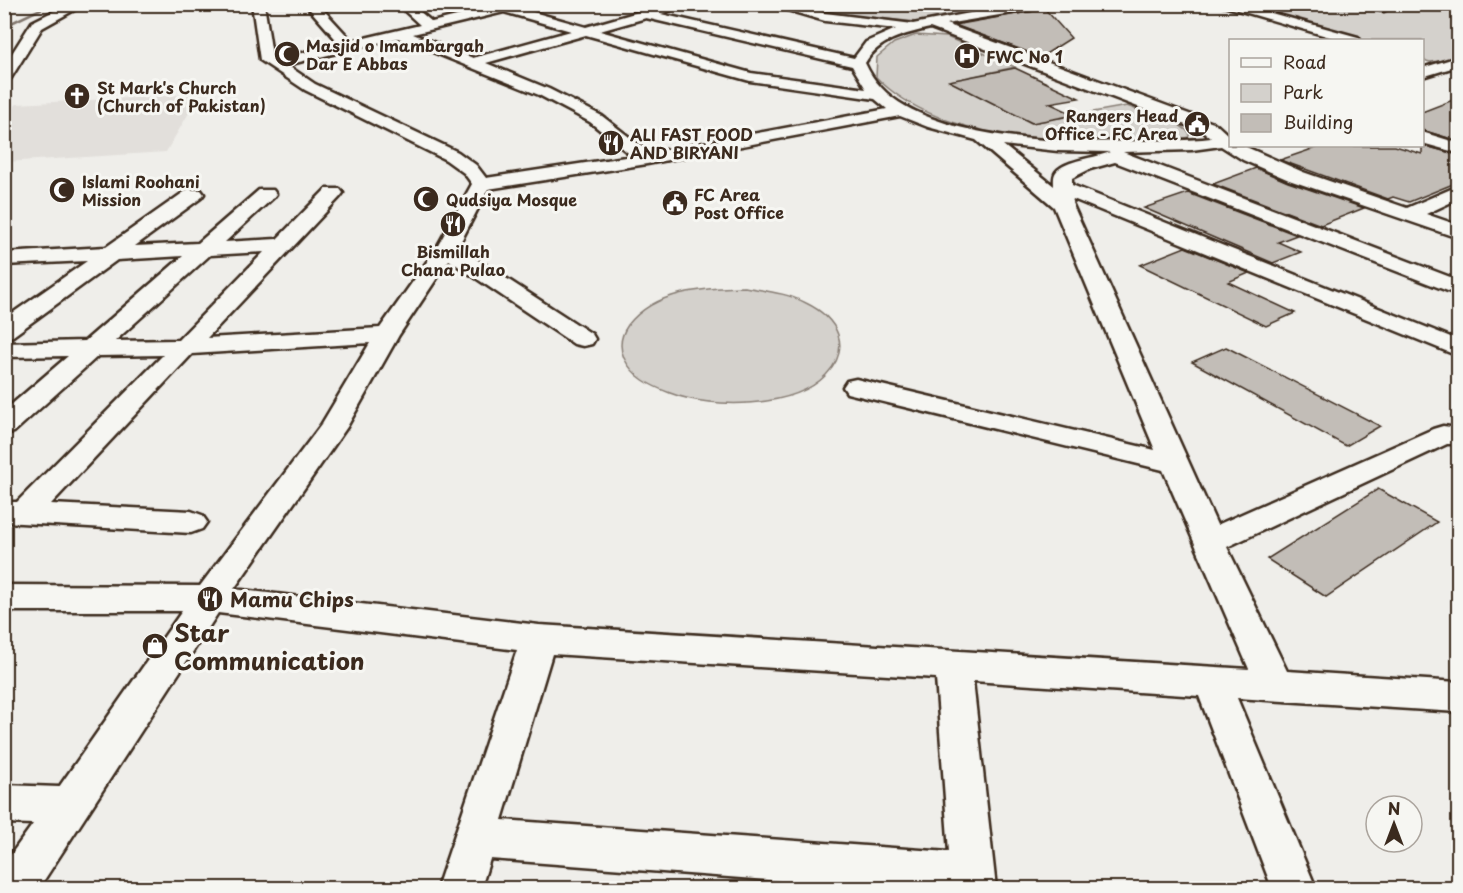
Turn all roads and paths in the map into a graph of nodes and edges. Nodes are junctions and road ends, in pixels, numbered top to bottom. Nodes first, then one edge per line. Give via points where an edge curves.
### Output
1 (79, 4) edge
2 (258, 4) edge
3 (311, 4) edge
4 (403, 4) edge
5 (447, 4) edge
6 (519, 4) edge
7 (681, 4) edge
8 (773, 4) edge
9 (950, 4) edge
10 (1042, 4) edge
11 (1223, 4) edge
12 (501, 6) edge
13 (648, 14) junction
14 (825, 17) junction
15 (464, 18) junction
16 (956, 20) junction
17 (933, 24) junction
18 (429, 26) junction
19 (915, 28) junction
20 (588, 32) junction
21 (398, 33) junction
22 (1349, 39) edge
23 (349, 46) junction
24 (861, 58) junction
25 (1424, 60) edge
26 (472, 63) junction
27 (275, 64) junction
28 (1452, 64) edge
29 (1424, 73) edge
30 (1424, 75) edge
31 (4, 78) edge
32 (1440, 81) dead end
33 (881, 95) junction
34 (902, 111) junction
35 (982, 136) junction
36 (1424, 137) edge
37 (1229, 142) edge
38 (1171, 146) junction
39 (1236, 147) edge
40 (1458, 148) edge
41 (1115, 156) junction
42 (647, 159) junction
43 (481, 184) junction
44 (1458, 192) edge
45 (333, 193) dead end
46 (194, 194) dead end
47 (266, 194) dead end
48 (1064, 197) junction
49 (1410, 214) junction
50 (1458, 232) edge
51 (282, 245) junction
52 (204, 249) junction
53 (446, 249) junction
54 (111, 254) junction
55 (4, 259) edge
56 (1458, 288) edge
57 (4, 331) edge
58 (387, 334) junction
59 (583, 339) dead end
60 (185, 347) junction
61 (91, 349) junction
62 (4, 350) edge
63 (1458, 350) edge
64 (856, 387) dead end
65 (4, 426) edge
66 (1458, 436) edge
67 (1175, 464) junction
68 (15, 512) edge
69 (191, 522) dead end
70 (1209, 543) junction
71 (4, 598) edge
72 (209, 599) junction
73 (539, 639) junction
74 (953, 665) junction
75 (1212, 682) junction
76 (1275, 686) junction
77 (1458, 697) edge
78 (4, 804) edge
79 (70, 806) junction
80 (475, 838) junction
81 (973, 881) edge
82 (14, 888) edge
83 (459, 888) edge
84 (1294, 888) edge

1 - 31 street via 37,26
2 - 27 street via 265,57
3 - 23 street
4 - 18 street
5 - 15 street
6 - 12 street
7 - 13 street
8 - 14 street
9 - 16 street
10 - 16 street
11 - 22 street
12 - 15 street
12 - 20 street
13 - 20 street
13 - 24 street
14 - 19 street
14 - 24 street via 858,36
15 - 18 street
16 - 17 street
17 - 19 street
17 - 37 street via 1210,128
18 - 21 street
19 - 24 street via 870,46
20 - 26 street
20 - 33 street via 750,77
21 - 23 street
21 - 26 street
23 - 27 street
24 - 33 street via 861,75
25 - 28 street
26 - 42 street via 544,92 596,119
27 - 43 street via 310,87 452,156 470,169
28 - 29 street
30 - 32 street
33 - 34 street
34 - 35 street
34 - 42 street
35 - 38 street via 1045,145
35 - 48 street
36 - 40 street
37 - 38 street
38 - 41 street
39 - 49 street via 1296,176
41 - 48 street via 1063,175
41 - 56 street
42 - 43 street
43 - 53 street
44 - 49 street
45 - 51 street
46 - 54 street
47 - 52 street
48 - 63 street
48 - 67 street
49 - 50 street
51 - 52 street
51 - 60 street
52 - 54 street
52 - 61 street
53 - 58 street
53 - 59 street
54 - 55 street
54 - 57 street
58 - 60 street
58 - 72 street via 333,427
60 - 61 street
60 - 68 street
61 - 62 street
61 - 65 street
64 - 67 street
66 - 70 street via 1443,435
67 - 70 street
68 - 69 street
70 - 76 street
71 - 72 street
72 - 73 street
72 - 79 street
73 - 74 street
73 - 80 street
74 - 75 street
74 - 81 street
75 - 76 street
75 - 84 street
76 - 77 street
78 - 79 street
79 - 82 street
80 - 81 street
80 - 83 street

